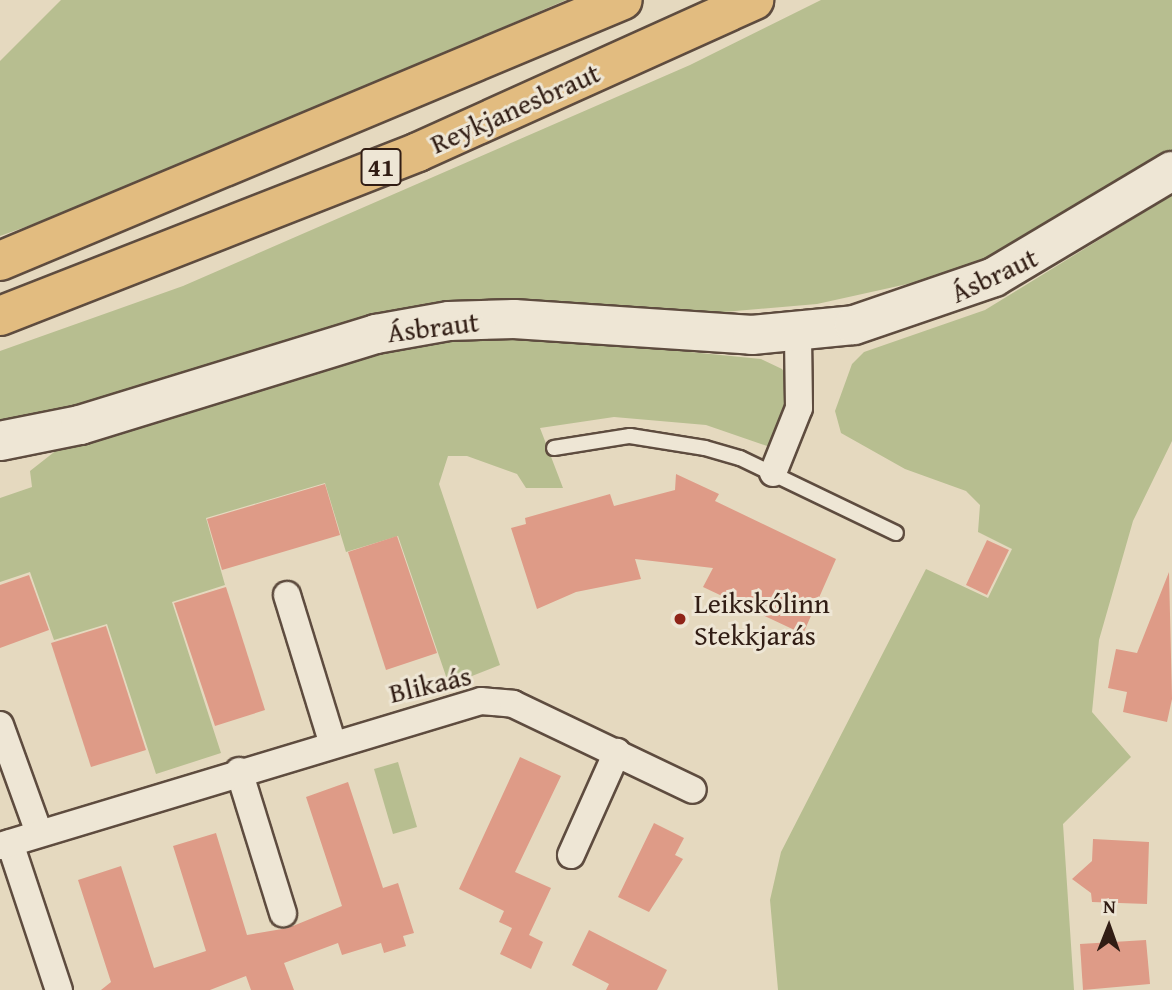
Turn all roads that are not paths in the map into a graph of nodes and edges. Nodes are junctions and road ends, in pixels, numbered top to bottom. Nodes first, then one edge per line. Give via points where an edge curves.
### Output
1 (623, 0) edge
2 (754, 0) edge
3 (1172, 171) edge
4 (0, 261) edge
5 (0, 316) edge
6 (798, 334) junction
7 (80, 425) junction
8 (0, 441) edge
9 (554, 448) dead end
10 (0, 461) edge
11 (772, 473) junction
12 (896, 533) dead end
13 (286, 595) dead end
14 (0, 725) edge
15 (332, 741) junction
16 (617, 752) junction
17 (239, 771) junction
18 (693, 790) dead end
19 (39, 833) junction
20 (5, 844) edge
21 (571, 855) dead end
22 (283, 913) dead end
23 (60, 990) edge

1 - 4 highway, Reykjanesbraut / 41
2 - 5 highway, Reykjanesbraut / 41 via 418,152
3 - 6 street, Ásbraut via 1045,251 949,297
6 - 7 street, Ásbraut via 449,321 317,350
6 - 11 street via 799,408
7 - 8 street, Ásbraut
7 - 10 street, Ásbraut
9 - 11 lane via 597,438 666,439
11 - 12 lane
13 - 15 street
14 - 19 street
15 - 16 street, Blikaás via 481,701 513,704
15 - 17 street, Blikaás
16 - 18 street, Blikaás
16 - 21 street
17 - 19 street, Blikaás
17 - 22 street
19 - 20 street, Blikaás
20 - 23 street, Blikaás

